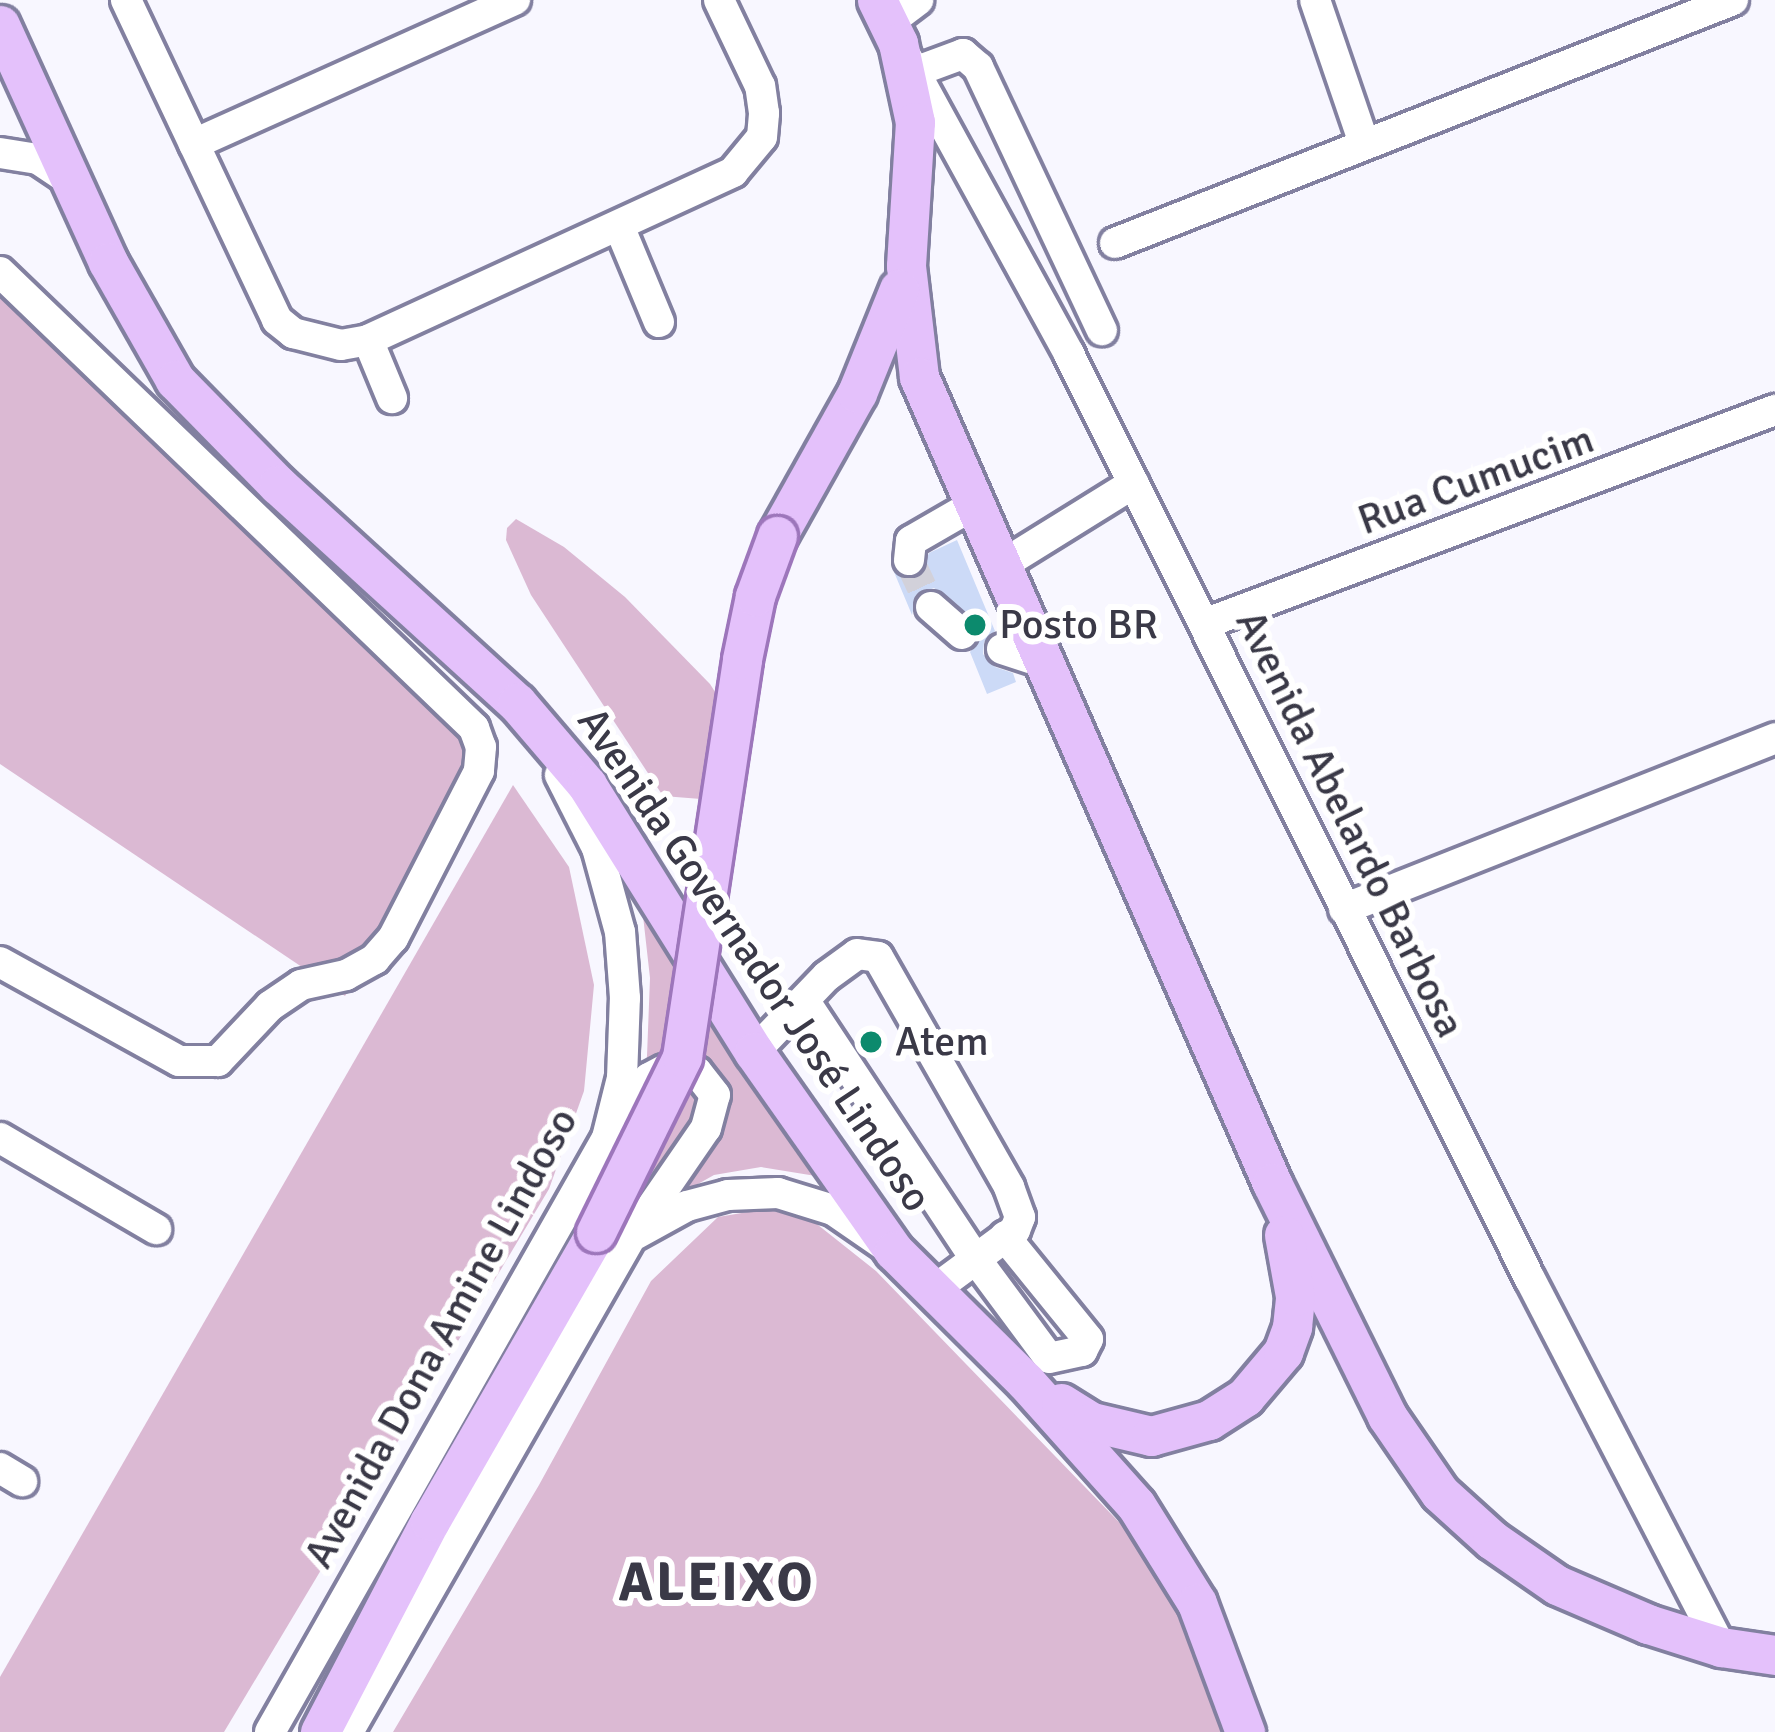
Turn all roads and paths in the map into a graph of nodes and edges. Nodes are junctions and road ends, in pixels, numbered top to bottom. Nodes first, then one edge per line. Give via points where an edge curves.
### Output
1 (126, 0) edge
2 (515, 0) edge
3 (719, 0) edge
4 (1315, 0) edge
5 (1733, 0) edge
6 (0, 26) edge
7 (900, 27) edge
8 (1364, 143) junction
9 (194, 144) junction
10 (0, 153) edge
11 (71, 181) junction
12 (619, 226) junction
13 (1115, 243) dead end
14 (906, 266) junction
15 (0, 272) edge
16 (658, 322) dead end
17 (1102, 330) dead end
18 (368, 340) junction
19 (392, 398) dead end
20 (1775, 410) edge
21 (1134, 483) junction
22 (975, 505) junction
23 (909, 560) dead end
24 (1002, 565) junction
25 (931, 607) tunnel mouth
26 (1204, 624) junction
27 (962, 634) dead end
28 (1002, 649) dead end
29 (1045, 663) junction
30 (517, 703) junction
31 (1775, 738) edge
32 (1344, 908) junction
33 (0, 962) edge
34 (806, 1003) junction
35 (754, 1052) junction
36 (0, 1138) edge
37 (607, 1138) junction
38 (1272, 1183) junction
39 (156, 1229) dead end
40 (614, 1234) junction
41 (1005, 1237) junction
42 (894, 1251) junction
43 (975, 1258) junction
44 (934, 1290) junction
45 (1025, 1381) junction
46 (1721, 1647) junction
47 (1775, 1655) edge
48 (270, 1732) edge
49 (320, 1732) edge
50 (348, 1732) edge
51 (1245, 1732) edge

1 - 9 street
2 - 9 street
3 - 12 street via 760,86 762,137 733,172
4 - 8 street
5 - 8 street
6 - 11 main road, Avenida Governador José Lindoso
7 - 14 main road via 915,122
7 - 17 street via 978,67
7 - 21 street, Avenida Abelardo Barbosa
8 - 13 street
9 - 18 street via 277,320 293,333 341,346
10 - 11 street via 38,159
11 - 30 main road, Avenida Governador José Lindoso via 175,380
12 - 16 street
12 - 18 street
14 - 22 main road via 919,376
14 - 40 main road, bridge via 857,393 777,536 755,596 682,1057
15 - 33 street via 474,728 481,747 479,771 384,949 346,975 301,985 218,1060 179,1060
18 - 19 street
20 - 26 street, Rua Cumucim
21 - 24 street
21 - 26 street, Avenida Abelardo Barbosa
22 - 23 street via 911,541
22 - 24 main road
24 - 29 main road
25 - 27 street
26 - 32 street, Avenida Abelardo Barbosa
28 - 29 street
29 - 38 main road
30 - 35 main road, Avenida Governador José Lindoso via 587,785
30 - 37 street, Avenida Dona Amine Lindoso via 597,848 620,932 622,1078
31 - 32 street
32 - 46 street, Avenida Abelardo Barbosa
34 - 35 street
34 - 41 street via 857,954 878,957 1009,1187 1020,1217
34 - 43 street
35 - 42 main road, Avenida Governador José Lindoso
36 - 39 street
37 - 40 street via 649,1078 664,1070 697,1072 715,1095 706,1128
37 - 48 street, Avenida Dona Amine Lindoso
38 - 45 main road via 1295,1312 1283,1352 1245,1397 1209,1420 1151,1436 1092,1422
38 - 46 main road via 1387,1416 1440,1493 1557,1585
40 - 42 street via 728,1195 778,1193 832,1210
40 - 49 main road via 430,1521
40 - 50 street
41 - 43 street
41 - 43 street via 1088,1339 1082,1351 1049,1358
42 - 44 main road, Avenida Governador José Lindoso
43 - 44 street
44 - 45 main road, Avenida Governador José Lindoso
45 - 51 main road, Avenida Governador José Lindoso via 1102,1463 1170,1556 1220,1655
46 - 47 main road

